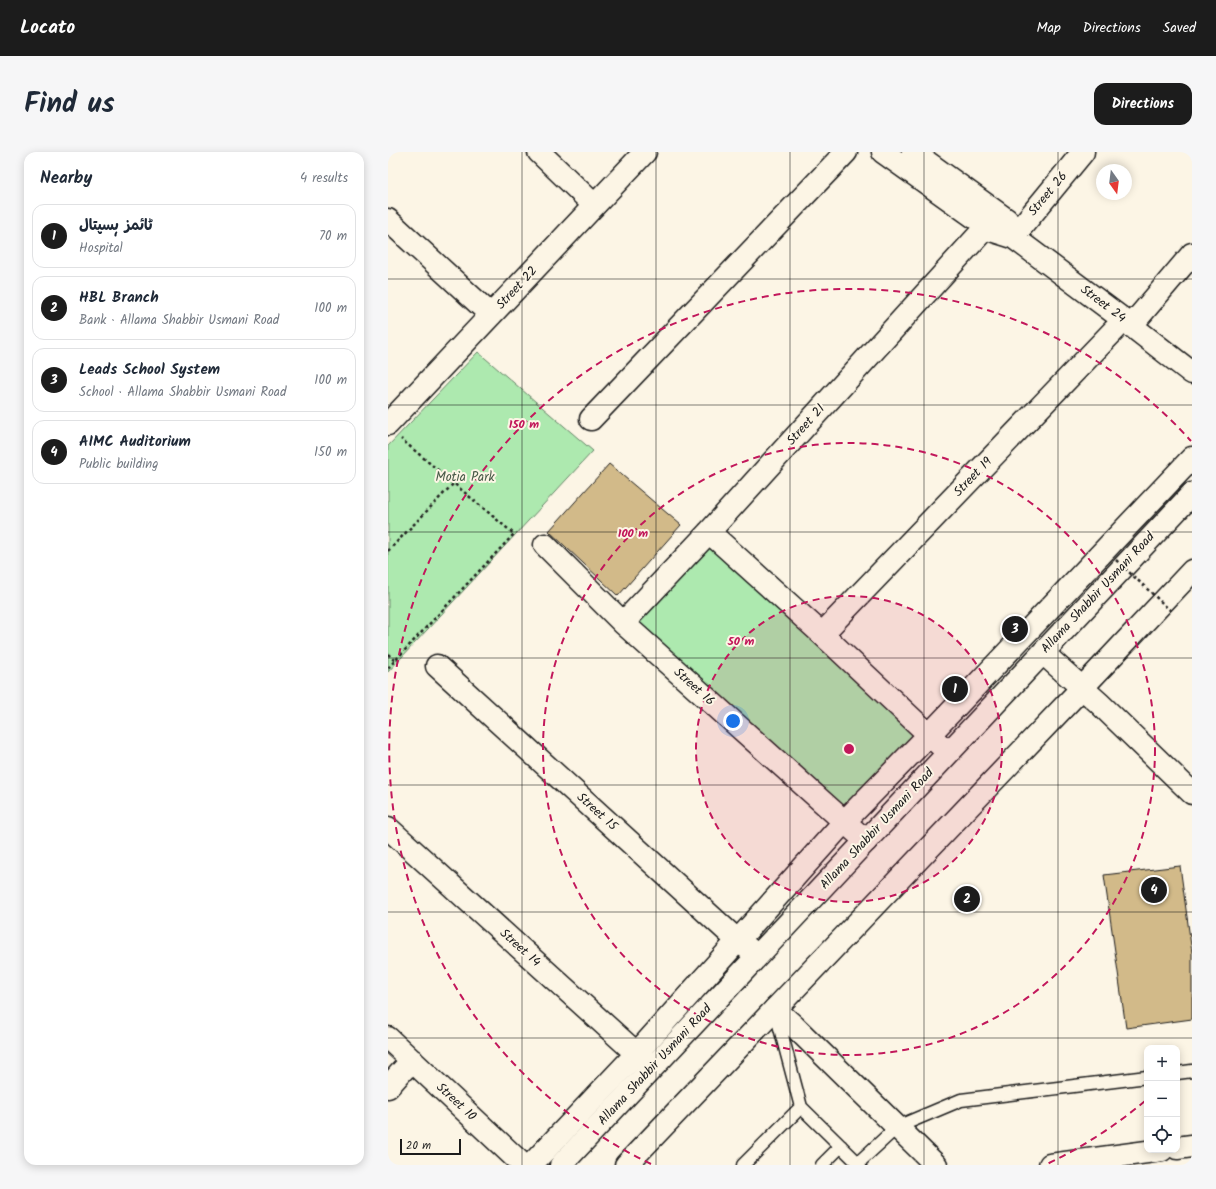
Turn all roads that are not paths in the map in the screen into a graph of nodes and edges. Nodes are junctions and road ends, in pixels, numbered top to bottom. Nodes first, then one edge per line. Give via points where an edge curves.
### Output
1 (539, 152) edge
2 (645, 152) edge
3 (846, 152) edge
4 (883, 152) edge
5 (913, 152) edge
6 (1083, 152) edge
7 (594, 206) junction
8 (388, 220) edge
9 (987, 226) junction
10 (1013, 237) junction
11 (1192, 254) edge
12 (491, 315) junction
13 (1127, 323) junction
14 (1192, 373) edge
15 (592, 419) dead end
16 (394, 431) edge
17 (1192, 458) edge
18 (1192, 494) edge
19 (709, 532) junction
20 (544, 545) dead end
21 (1192, 571) edge
22 (624, 623) junction
23 (822, 634) junction
24 (1042, 653) junction
25 (437, 666) dead end
26 (1082, 688) junction
27 (930, 734) junction
28 (948, 753) junction
29 (1192, 793) edge
30 (844, 822) junction
31 (388, 828) edge
32 (866, 841) junction
33 (738, 941) junction
34 (758, 956) junction
35 (775, 1009) junction
36 (388, 1038) edge
37 (636, 1054) junction
38 (412, 1060) junction
39 (652, 1068) junction
40 (1192, 1071) edge
41 (1180, 1073) edge
42 (1144, 1077) edge
43 (388, 1087) edge
44 (800, 1107) junction
45 (897, 1127) junction
46 (842, 1146) junction
47 (1192, 1146) edge
48 (1180, 1148) edge
49 (1144, 1152) edge
50 (859, 1164) edge
51 (523, 1165) edge
52 (531, 1165) edge
53 (561, 1165) edge
54 (626, 1165) edge
55 (743, 1165) edge
56 (822, 1165) edge
57 (936, 1165) edge
58 (1050, 1165) edge

1 - 7 street
2 - 7 street, Street 22
3 - 15 street
4 - 9 street, Street 24
5 - 10 street via 1007,220
6 - 10 street, Street 26
7 - 12 street, Street 22
8 - 12 street
9 - 10 street, Street 24 via 994,232
9 - 19 street, Street 21
10 - 13 street, Street 24
11 - 13 street, Street 19
12 - 16 street, Street 22
13 - 14 street, Street 24
13 - 23 street, Street 19
17 - 27 street
18 - 24 street, Allama Shabbir Usmani Road
19 - 22 street, Street 21
19 - 23 street
20 - 22 street, Street 16
21 - 26 street
22 - 30 street, Street 16
23 - 27 street
24 - 26 street
24 - 28 street, Allama Shabbir Usmani Road
25 - 33 street, Street 15
26 - 29 street
26 - 35 street
27 - 28 street
27 - 30 street
28 - 32 street, Allama Shabbir Usmani Road
30 - 32 street, Street 16
30 - 33 street
31 - 37 street, Street 14
32 - 34 street, Allama Shabbir Usmani Road
33 - 34 street, Street 15
33 - 37 street
34 - 39 street, Allama Shabbir Usmani Road
35 - 44 lane
35 - 45 street
35 - 54 street
36 - 38 street, Street 10
37 - 39 street, Street 14
37 - 52 street
38 - 43 street
38 - 51 street, Street 10
39 - 53 street, Allama Shabbir Usmani Road
40 - 41 lane
42 - 45 lane via 961,1100
44 - 46 lane
44 - 55 lane
45 - 50 lane
45 - 57 street
46 - 50 lane
46 - 56 lane
47 - 48 street
49 - 58 street

